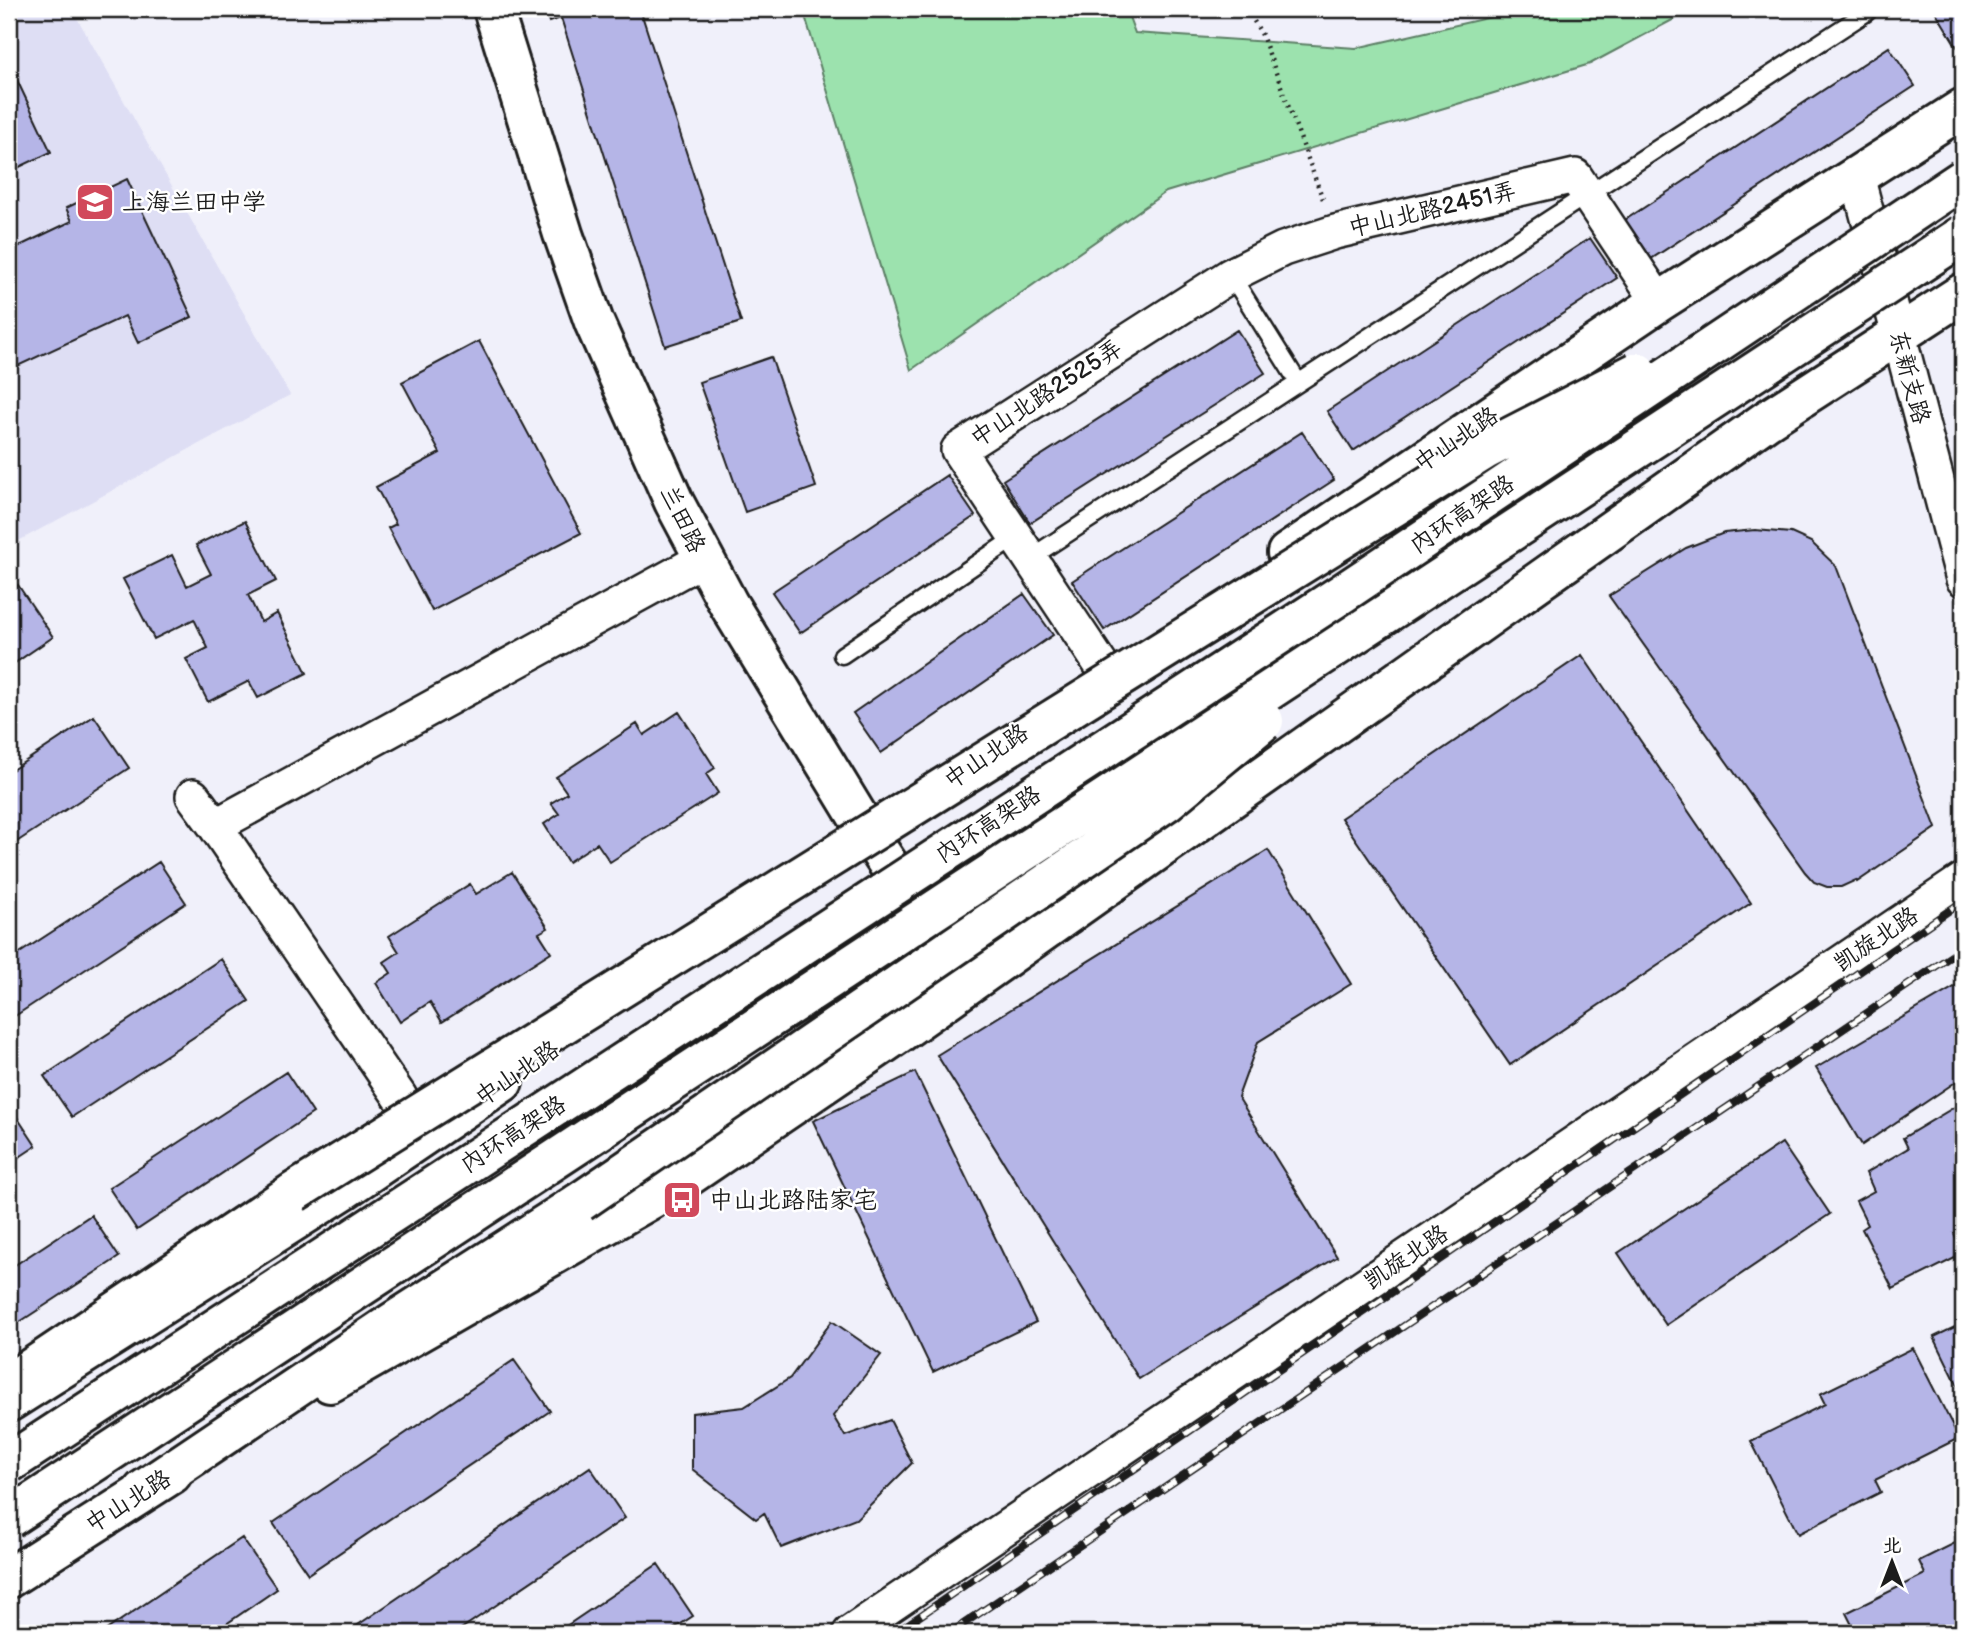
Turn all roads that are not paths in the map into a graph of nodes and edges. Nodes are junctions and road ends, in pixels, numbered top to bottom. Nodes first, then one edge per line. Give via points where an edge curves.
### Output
1 (493, 9) edge
2 (1867, 12) dead end
3 (1963, 108) edge
4 (1857, 176) junction
5 (1963, 179) edge
6 (1588, 194) junction
7 (1335, 232) joint
8 (1963, 235) edge
9 (1231, 275) junction
10 (1795, 292) junction
11 (1963, 293) edge
12 (1659, 302) junction
13 (1899, 334) junction
14 (1298, 382) junction
15 (1023, 547) junction
16 (703, 559) junction
17 (1963, 579) edge
18 (1414, 597) junction
19 (842, 655) dead end
20 (1107, 674) junction
21 (193, 796) dead end
22 (215, 826) junction
23 (869, 835) junction
24 (1963, 880) edge
25 (967, 985) junction
26 (400, 1097) dead end
27 (9, 1384) edge
28 (9, 1402) edge
29 (9, 1463) edge
30 (143, 1490) junction
31 (9, 1518) edge
32 (9, 1577) edge
33 (850, 1633) edge

1 - 16 main road, 兰田路 via 594,322
2 - 6 lane
3 - 4 main road, 中山北路
4 - 12 main road, 中山北路
4 - 13 street, 东新支路
5 - 10 main road, 内环高架路, bridge
6 - 7 street, 中山北路2451弄 via 1575,176
6 - 12 street, 中山北路2451弄
6 - 14 lane
7 - 9 street, 中山北路2525弄 via 1283,249
8 - 18 main road, 内环高架路, bridge
9 - 14 lane
9 - 15 street, 中山北路2525弄 via 958,450
10 - 27 main road, bridge via 1485,450 294,1192
10 - 29 main road, 内环高架路, bridge via 1343,593
11 - 13 main road, 中山北路
12 - 20 main road, 中山北路
13 - 17 street, 东新支路
13 - 25 main road, 中山北路 via 1767,420
14 - 15 lane
15 - 19 lane
15 - 20 street, 中山北路2525弄
16 - 22 street
16 - 23 main road, 兰田路
18 - 30 main road, bridge via 1166,802 580,1202
18 - 31 main road, 内环高架路, bridge
20 - 23 main road, 中山北路
21 - 22 street
22 - 26 street
23 - 25 main road, 兰田路
23 - 28 main road, 中山北路 via 342,1191
24 - 33 street, 凯旋北路
25 - 30 main road, 中山北路 via 674,1186
30 - 32 main road, 中山北路

